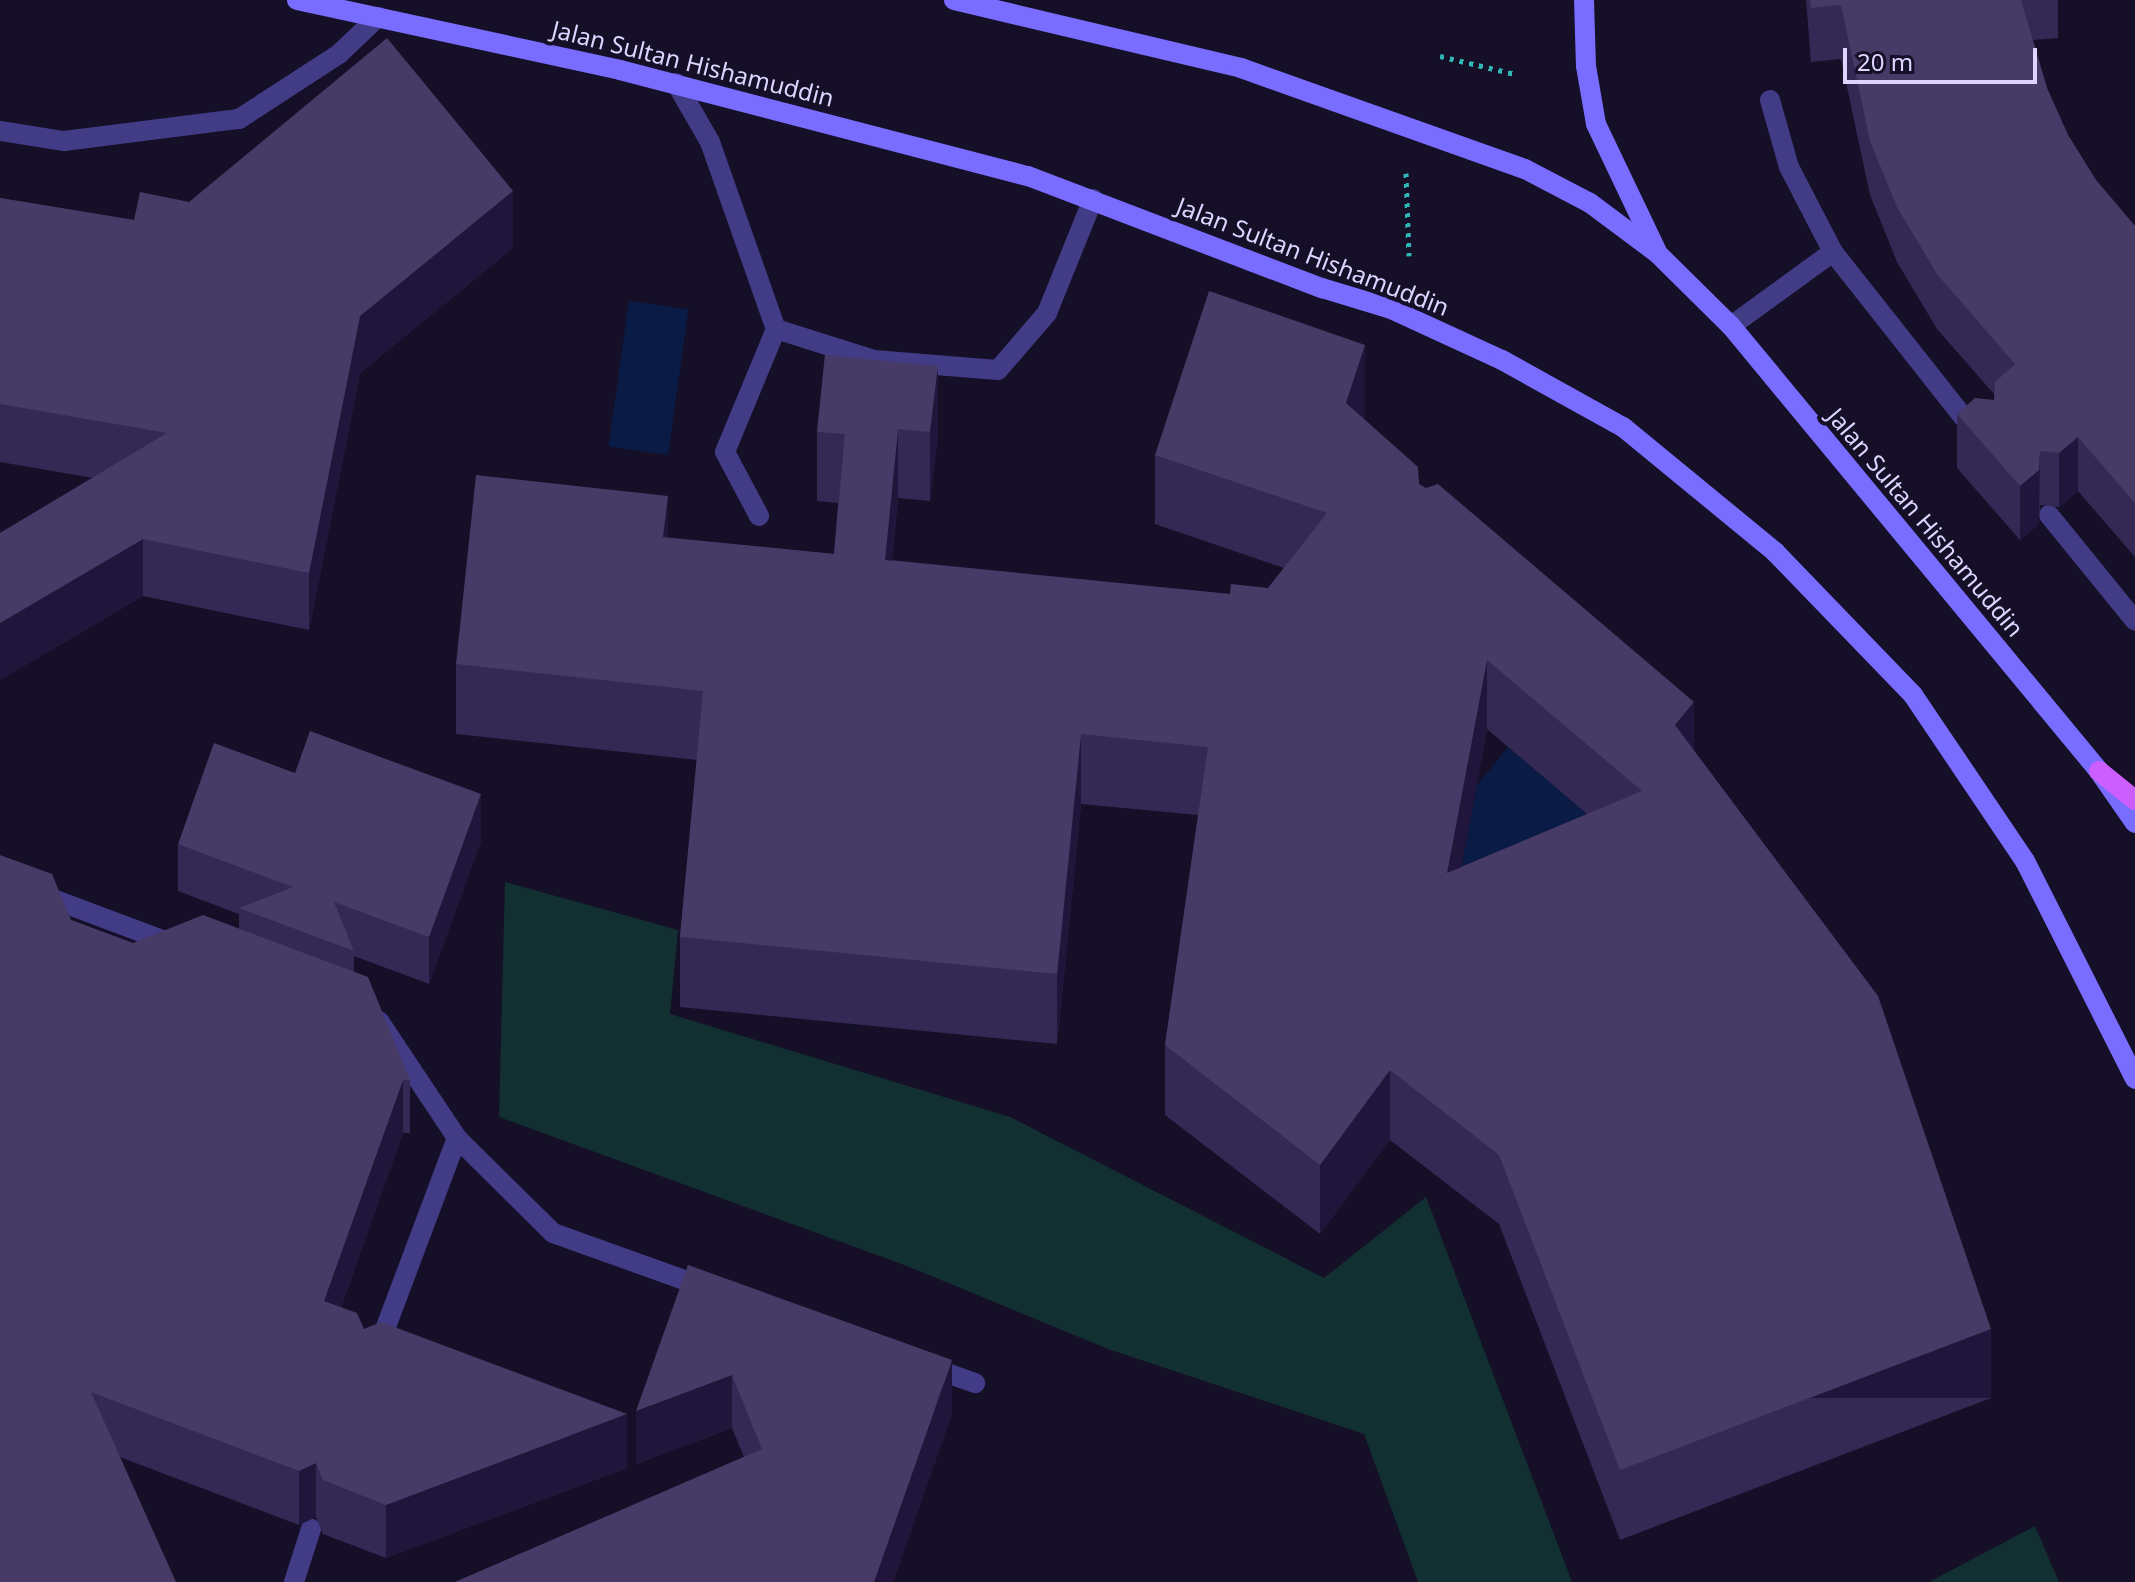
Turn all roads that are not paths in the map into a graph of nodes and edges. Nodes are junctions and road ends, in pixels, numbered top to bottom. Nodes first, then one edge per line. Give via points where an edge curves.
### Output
1 (297, 0) edge
2 (954, 0) edge
3 (1584, 0) edge
4 (378, 17) junction
5 (676, 83) junction
6 (1770, 100) dead end
7 (0, 131) edge
8 (1093, 199) junction
9 (1833, 252) junction
10 (1657, 253) junction
11 (1731, 326) junction
12 (776, 329) junction
13 (1985, 444) edge
14 (2049, 515) dead end
15 (759, 516) dead end
16 (2135, 621) edge
17 (2099, 771) junction
18 (2135, 800) edge
19 (2135, 823) edge
20 (0, 879) edge
21 (191, 951) edge
22 (352, 1011) edge
23 (2135, 1079) edge
24 (457, 1138) junction
25 (734, 1297) edge
26 (915, 1362) edge
27 (369, 1371) edge
28 (975, 1383) dead end
29 (311, 1529) dead end
30 (294, 1582) edge

1 - 4 main road, Jalan Sultan Hishamuddin
2 - 10 main road, Jalan Sultan Hishamuddin via 1241,68 1417,127 1525,169 1590,203
3 - 10 main road via 1586,66 1596,124
4 - 5 main road, Jalan Sultan Hishamuddin
4 - 7 lane via 339,54 239,119 64,141
5 - 8 main road, Jalan Sultan Hishamuddin via 1028,176
5 - 12 lane via 710,142
6 - 9 lane via 1789,167
8 - 12 lane via 1047,313 998,370 874,360
8 - 23 main road, Jalan Sultan Hishamuddin via 1322,288 1391,309 1502,360 1623,427 1775,552 1913,695 2025,861
9 - 11 lane
9 - 13 lane
10 - 11 main road, Jalan Sultan Hishamuddin
11 - 17 main road, Jalan Sultan Hishamuddin
12 - 15 lane via 725,452
14 - 16 lane
17 - 18 main road
17 - 19 main road, Jalan Sultan Hishamuddin
20 - 21 lane
22 - 24 lane via 382,1022
24 - 25 lane via 553,1233
24 - 27 lane
26 - 28 lane
29 - 30 lane

